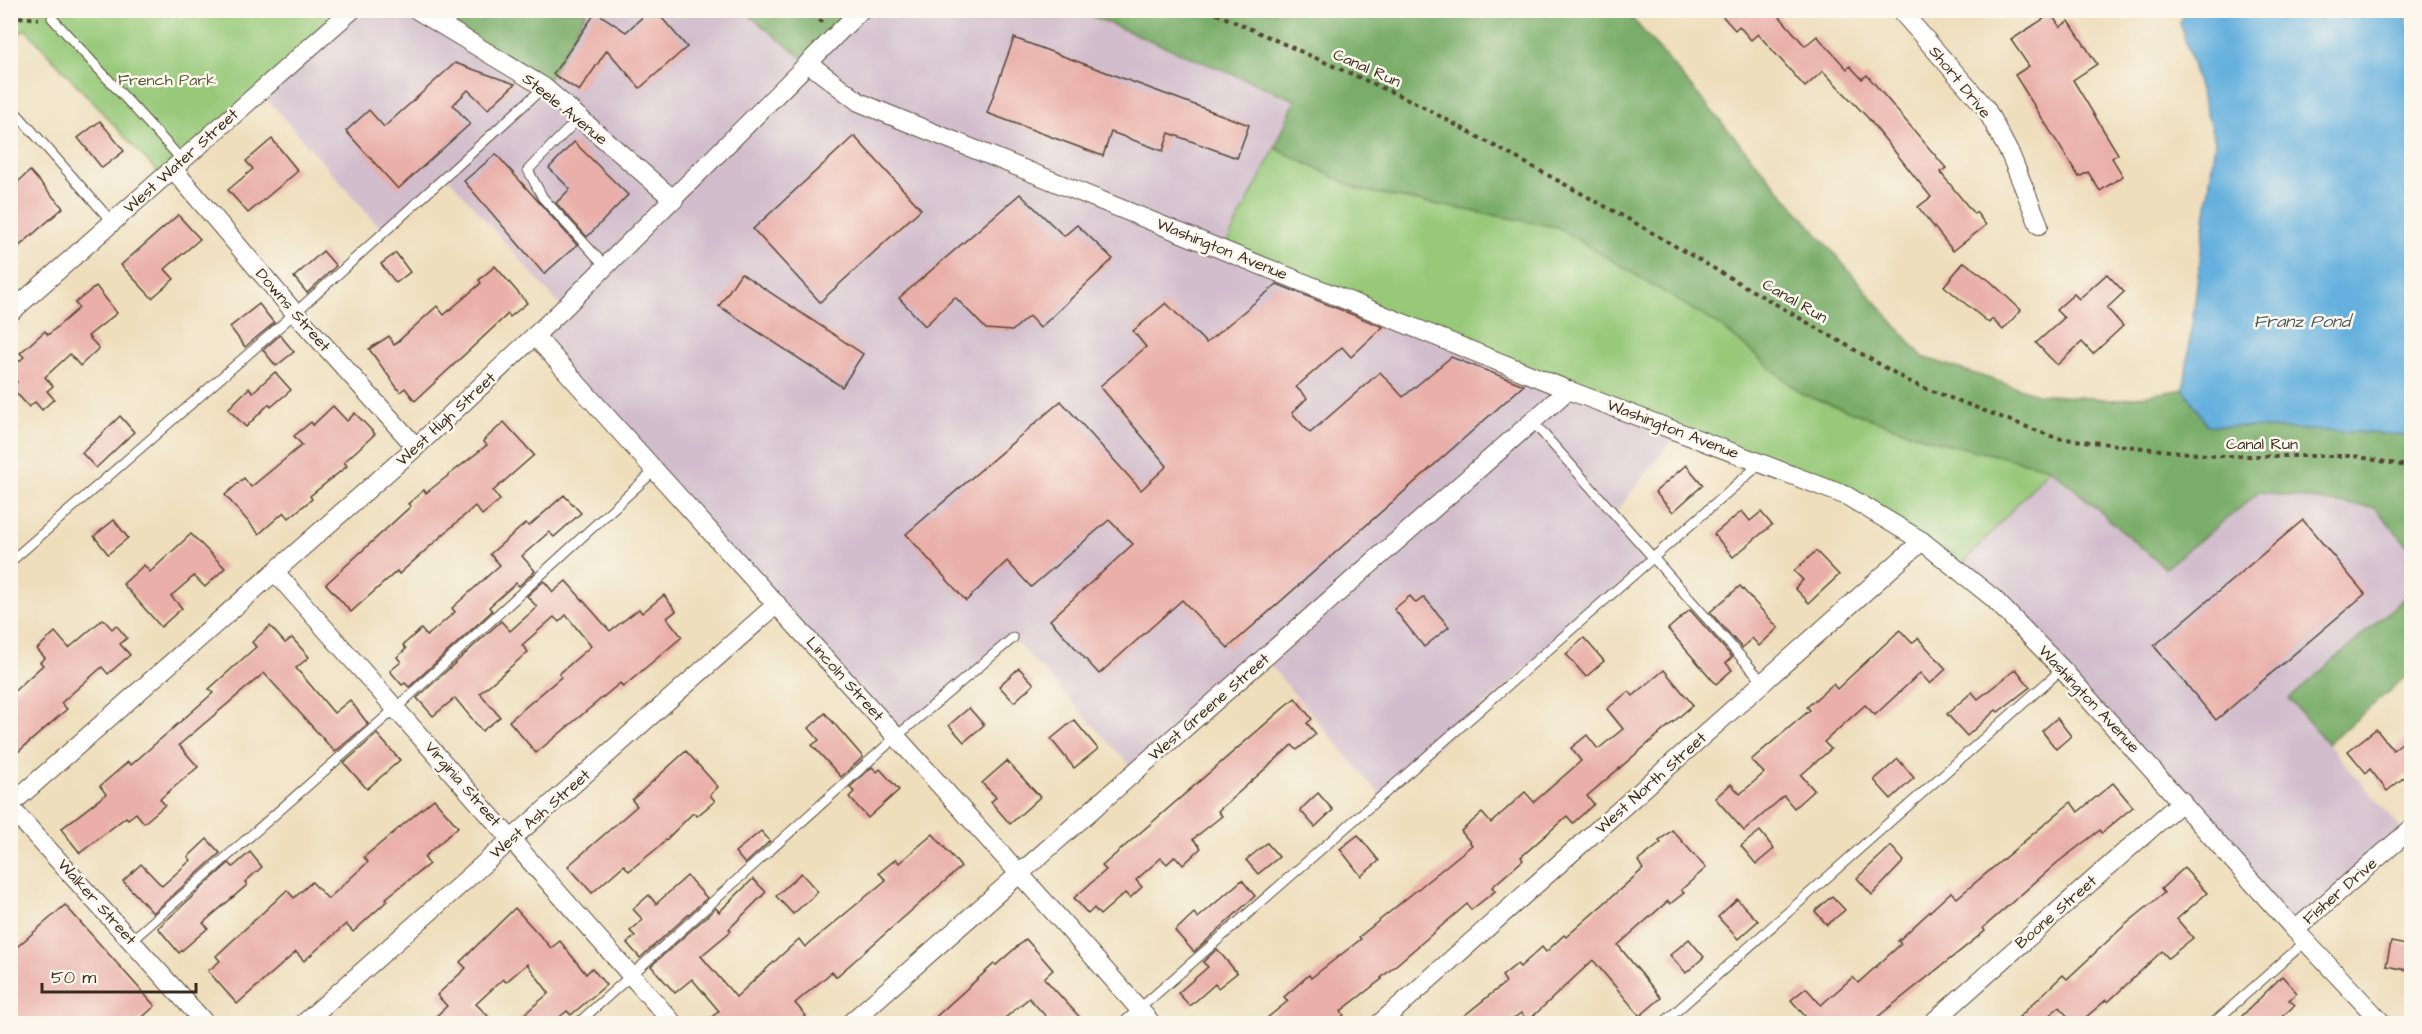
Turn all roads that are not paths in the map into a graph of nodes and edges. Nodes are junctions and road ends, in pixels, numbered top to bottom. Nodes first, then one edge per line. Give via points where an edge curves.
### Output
1 (352, 10) edge
2 (417, 10) edge
3 (861, 10) edge
4 (1900, 10) edge
5 (52, 18) road end
6 (808, 63) junction
7 (544, 87) junction
8 (10, 106) edge
9 (579, 118) junction
10 (178, 164) junction
11 (674, 200) junction
12 (112, 222) junction
13 (2039, 225) dead end
14 (606, 267) junction
15 (10, 313) edge
16 (295, 313) junction
17 (535, 336) junction
18 (1568, 390) junction
19 (1532, 422) junction
20 (416, 447) junction
21 (1761, 462) junction
22 (654, 471) junction
23 (1922, 541) junction
24 (1652, 558) junction
25 (10, 562) edge
26 (275, 572) junction
27 (777, 604) junction
28 (1013, 638) dead end
29 (2062, 669) junction
30 (1764, 683) junction
31 (397, 707) junction
32 (897, 736) junction
33 (2182, 801) junction
34 (10, 806) edge
35 (2412, 828) edge
36 (511, 839) junction
37 (1021, 872) junction
38 (2300, 936) junction
39 (132, 940) junction
40 (631, 975) junction
41 (1138, 1008) junction
42 (206, 1023) edge
43 (303, 1023) edge
44 (577, 1023) edge
45 (674, 1023) edge
46 (849, 1023) edge
47 (1122, 1023) edge
48 (1152, 1023) edge
49 (1379, 1023) edge
50 (1662, 1023) edge
51 (1930, 1023) edge
52 (2212, 1023) edge
53 (2383, 1023) edge

1 - 10 street, West Water Street
2 - 7 street, Steele Avenue
3 - 6 street, West High Street
4 - 13 street, Short Drive via 1985,107 2011,156
5 - 10 lane
6 - 11 street, West High Street
6 - 18 street, Washington Avenue via 859,102
7 - 9 street, Steele Avenue
7 - 16 lane
8 - 12 lane
9 - 11 street, Steele Avenue
9 - 14 lane via 528,170 543,198
10 - 12 street, West Water Street
10 - 16 street, Downs Street
11 - 14 street, West High Street
12 - 15 street, West Water Street
14 - 17 street, West High Street
16 - 20 street, Downs Street
16 - 25 lane
17 - 20 street, West High Street
17 - 22 street, Lincoln Street
18 - 19 street, West Greene Street
18 - 21 street, Washington Avenue
19 - 24 lane
19 - 37 street, West Greene Street
20 - 26 street, West High Street
21 - 23 street, Washington Avenue via 1847,496
21 - 24 lane
22 - 27 street, Lincoln Street
22 - 31 lane
23 - 29 street, Washington Avenue via 1993,598
23 - 30 street, West North Street
24 - 30 lane
24 - 41 lane
26 - 31 street, Virginia Street
26 - 34 street, West High Street
27 - 32 street, Lincoln Street
27 - 36 street, West Ash Street
28 - 32 lane
29 - 33 street, Washington Avenue
29 - 50 lane
30 - 49 street, West North Street
31 - 36 street, Virginia Street
31 - 39 lane
32 - 37 street, Lincoln Street
32 - 40 lane
33 - 38 street, Washington Avenue
33 - 51 street, Boone Street
34 - 39 street, Walker Street
35 - 38 street, Fisher Drive
36 - 40 street, Virginia Street
36 - 43 street, West Ash Street
37 - 41 street, Lincoln Street
37 - 46 street, West Greene Street
38 - 52 lane
38 - 53 street, Washington Avenue
39 - 42 street, Walker Street
40 - 44 lane
40 - 45 street, Virginia Street
41 - 47 lane
41 - 48 street, Lincoln Street

